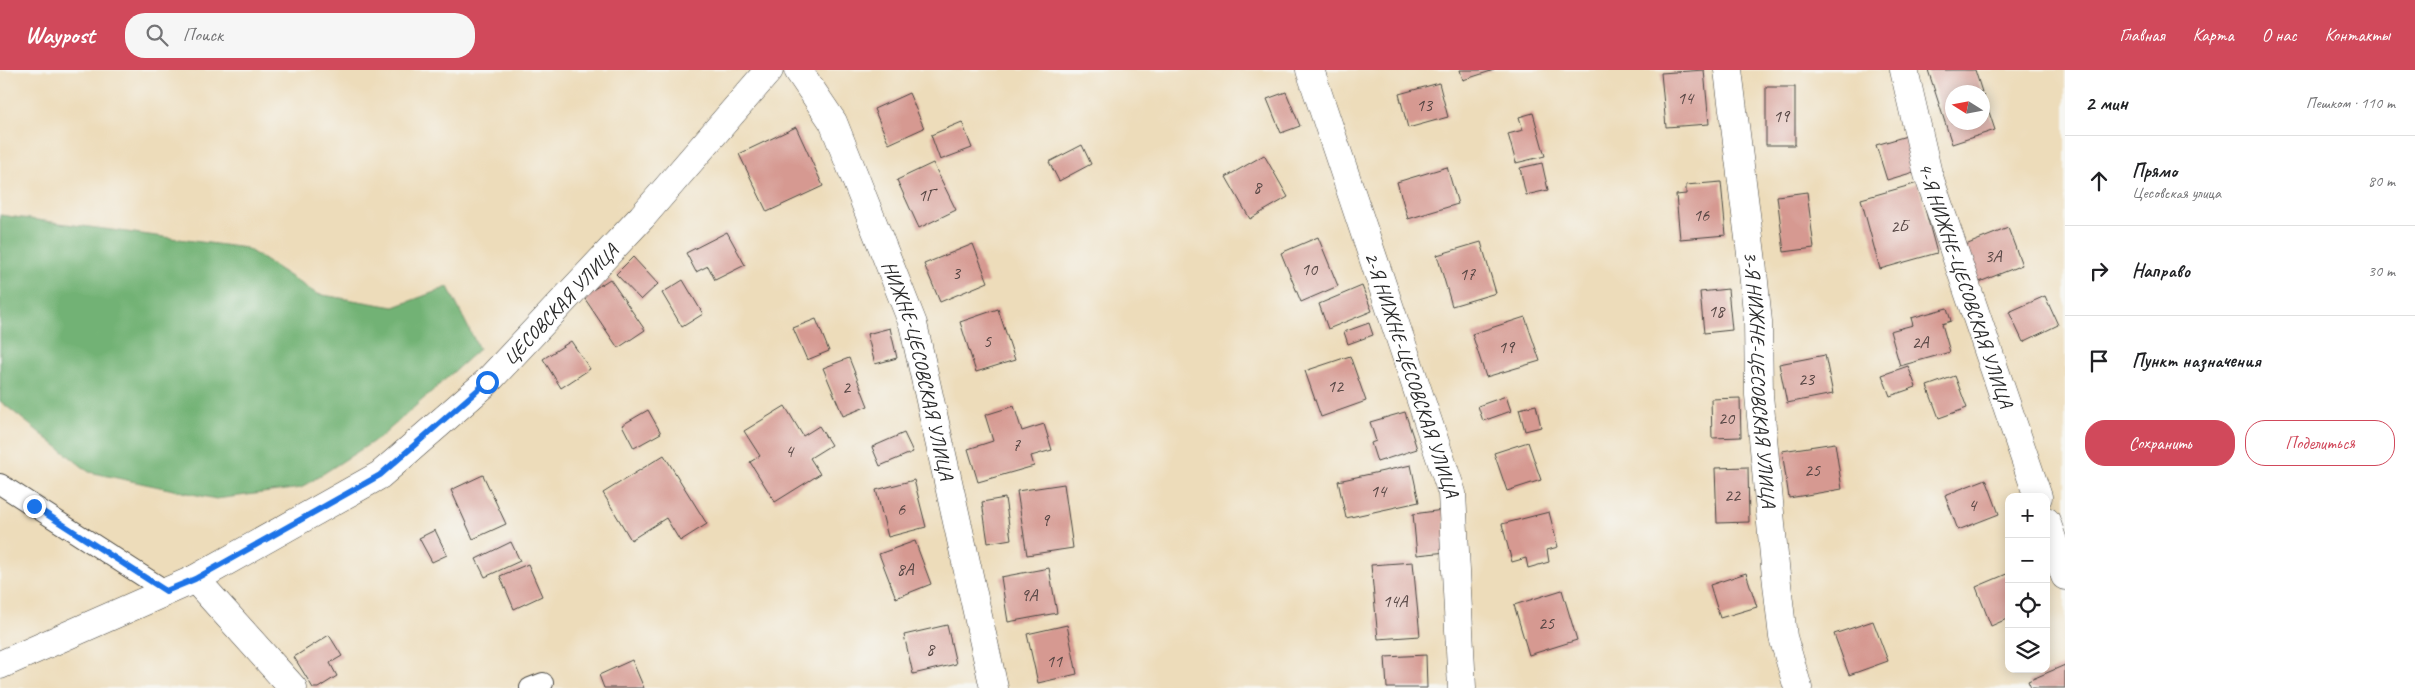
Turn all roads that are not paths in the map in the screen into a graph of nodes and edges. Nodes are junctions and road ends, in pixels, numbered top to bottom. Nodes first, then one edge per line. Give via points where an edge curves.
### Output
1 (769, 70) edge
2 (798, 70) edge
3 (1310, 70) edge
4 (1728, 70) edge
5 (1904, 70) edge
6 (0, 484) edge
7 (2037, 493) edge
8 (2050, 533) edge
9 (2065, 576) edge
10 (195, 579) junction
11 (166, 591) junction
12 (0, 665) edge
13 (293, 688) edge
14 (994, 688) edge
15 (1462, 688) edge
16 (1798, 688) edge

1 - 10 street, ЦЕСОВСКАЯ УЛИЦА via 642,217 487,382 380,475
2 - 14 street, НИЖНЕ-ЦЕСОВСКАЯ УЛИЦА via 833,122 913,324
3 - 15 street, 2-Я НИЖНЕ-ЦЕСОВСКАЯ УЛИЦА via 1452,493
4 - 16 street, 3-Я НИЖНЕ-ЦЕСОВСКАЯ УЛИЦА via 1758,322 1759,395 1783,637
5 - 7 street, 4-Я НИЖНЕ-ЦЕСОВСКАЯ УЛИЦА via 1928,174
6 - 11 lane
8 - 9 street
10 - 11 street, ЦЕСОВСКАЯ УЛИЦА
10 - 13 street
11 - 12 street, ЦЕСОВСКАЯ УЛИЦА

